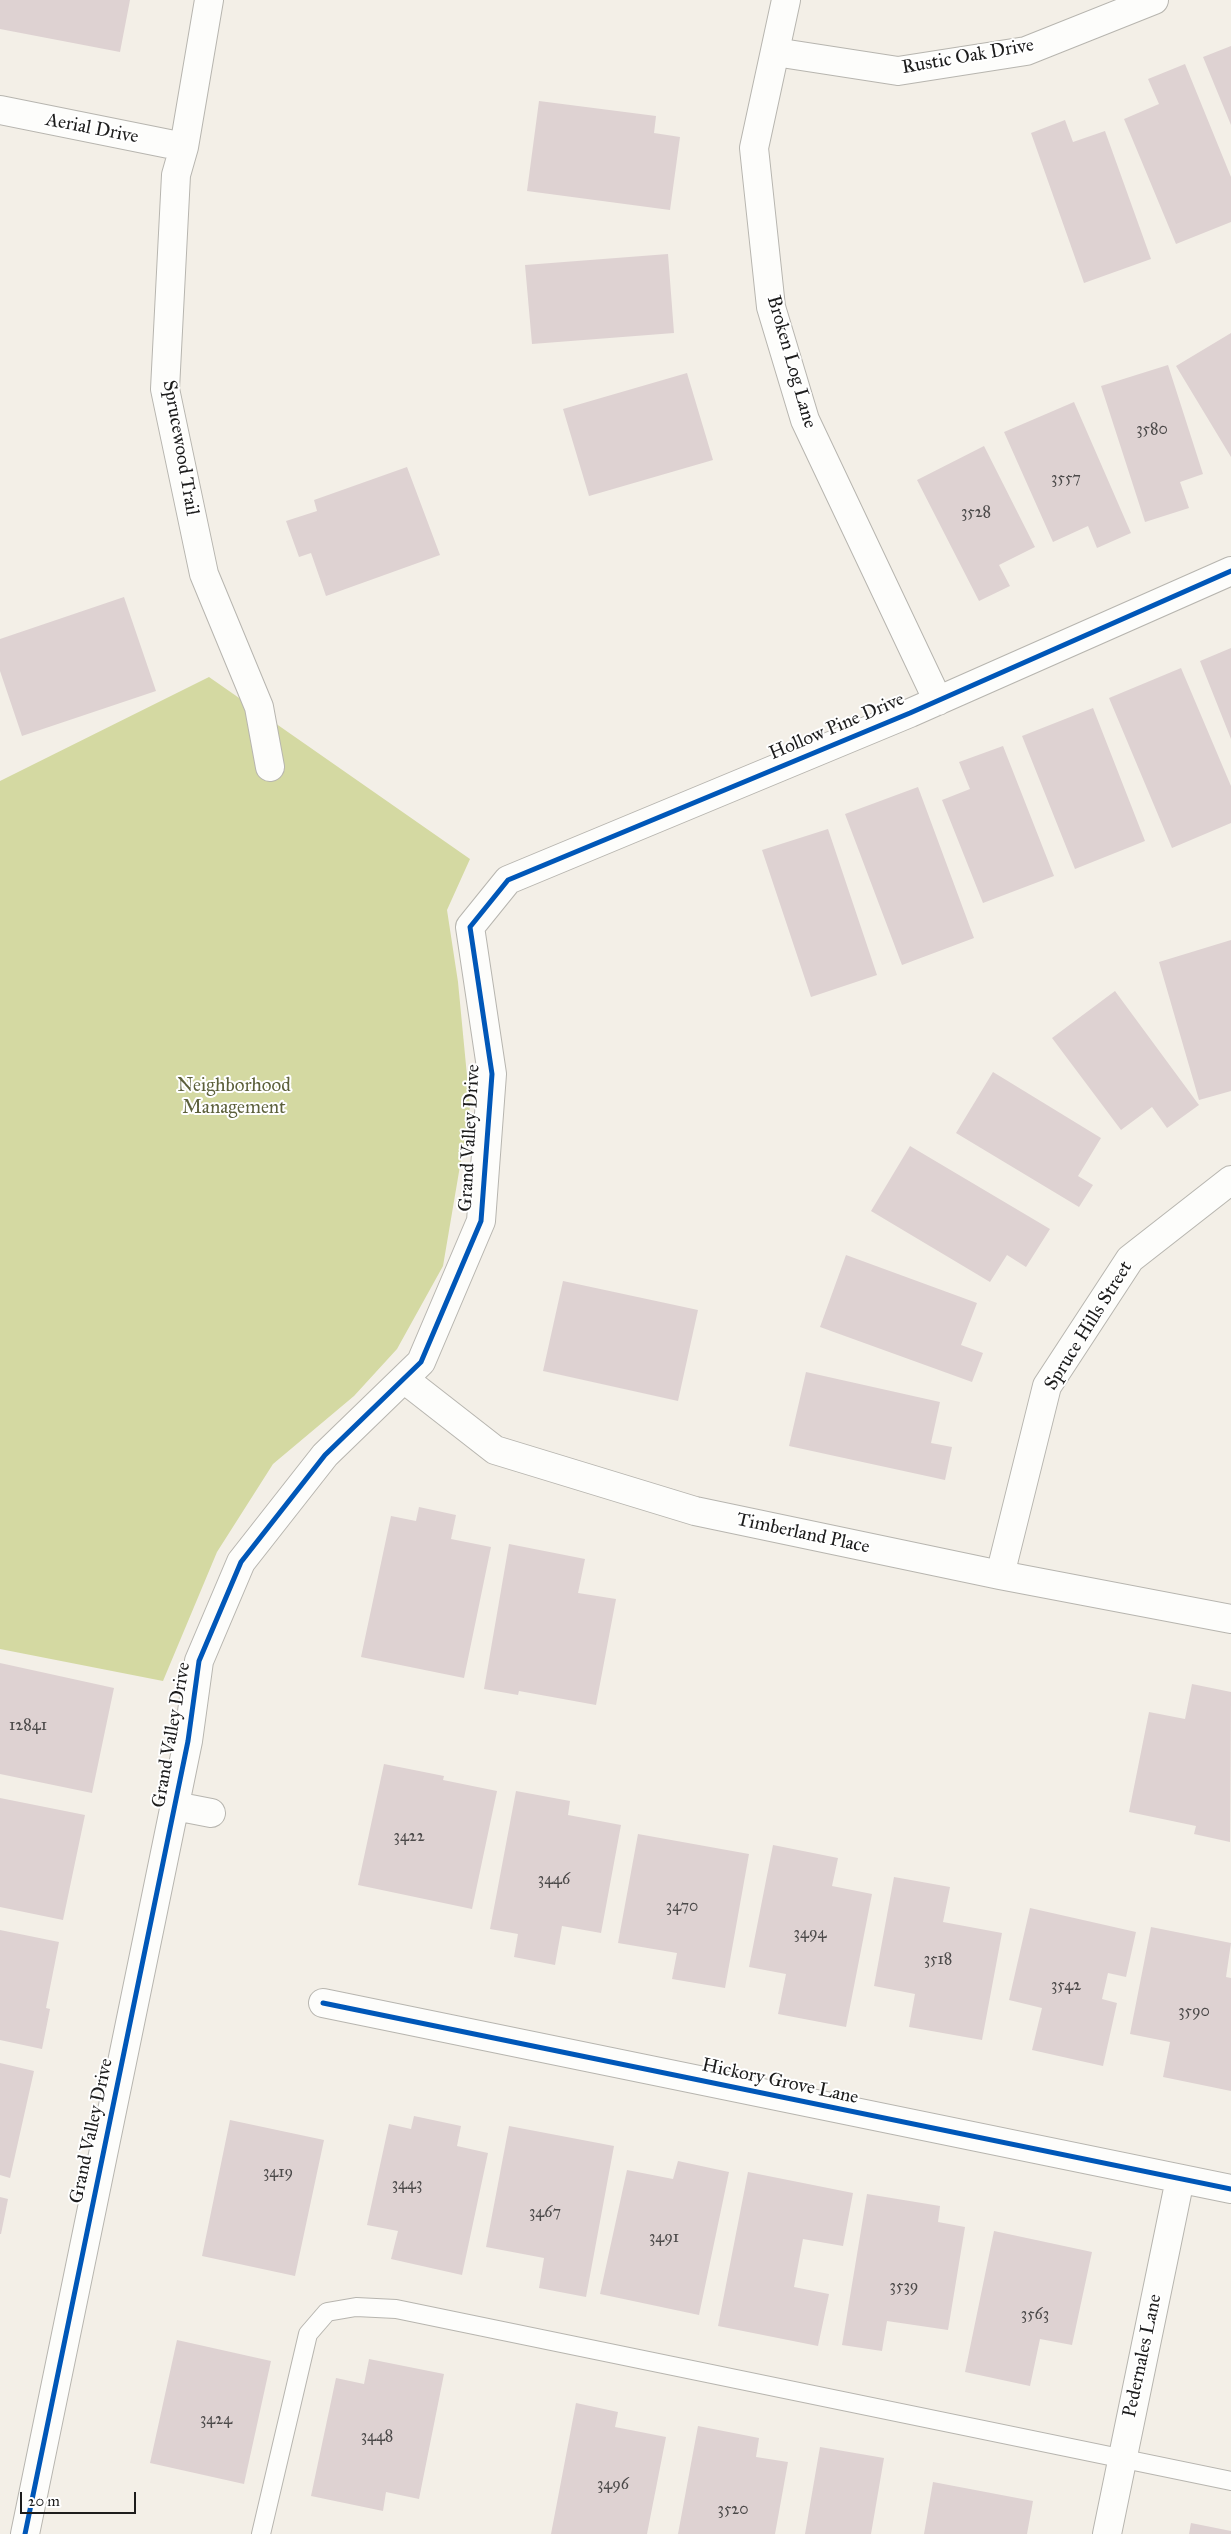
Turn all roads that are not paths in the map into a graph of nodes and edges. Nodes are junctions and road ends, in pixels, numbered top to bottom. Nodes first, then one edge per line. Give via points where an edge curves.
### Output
1 (210, 0) edge
2 (786, 0) edge
3 (1154, 0) edge
4 (775, 52) junction
5 (0, 110) edge
6 (184, 147) junction
7 (1231, 571) edge
8 (938, 701) junction
9 (270, 767) dead end
10 (470, 927) joint
11 (1231, 1180) edge
12 (404, 1378) junction
13 (1000, 1575) junction
14 (1231, 1619) edge
15 (174, 1806) junction
16 (211, 1813) dead end
17 (323, 2003) dead end
18 (1180, 2179) junction
19 (1231, 2189) edge
20 (1122, 2457) junction
21 (1231, 2481) edge
22 (25, 2534) edge
23 (261, 2534) edge
24 (1107, 2534) edge

1 - 6 street, Sprucewood Trail
2 - 4 street, Broken Log Lane
3 - 4 street, Rustic Oak Drive via 1026,51 898,71
4 - 8 street, Broken Log Lane via 754,148 771,307 805,420
5 - 6 street, Aerial Drive
6 - 9 street, Sprucewood Trail via 176,175 165,389 204,574 259,708
7 - 8 street, Hollow Pine Drive
8 - 10 street, Hollow Pine Drive via 508,880
10 - 12 street, Grand Valley Drive via 492,1074 481,1221 421,1362
11 - 13 street, Spruce Hills Street via 1130,1259 1047,1386
12 - 13 street, Timberland Place via 495,1450 696,1511
12 - 15 street, Grand Valley Drive via 325,1455 241,1562 199,1661 188,1741
13 - 14 street, Timberland Place
15 - 16 street, Grand Valley Drive
15 - 22 street, Grand Valley Drive
17 - 18 street, Hickory Grove Lane
18 - 19 street, Hickory Grove Lane
18 - 20 street, Pedernales Lane
20 - 21 lane
20 - 23 lane via 396,2309 356,2307 327,2312 308,2334
20 - 24 street, Pedernales Lane

